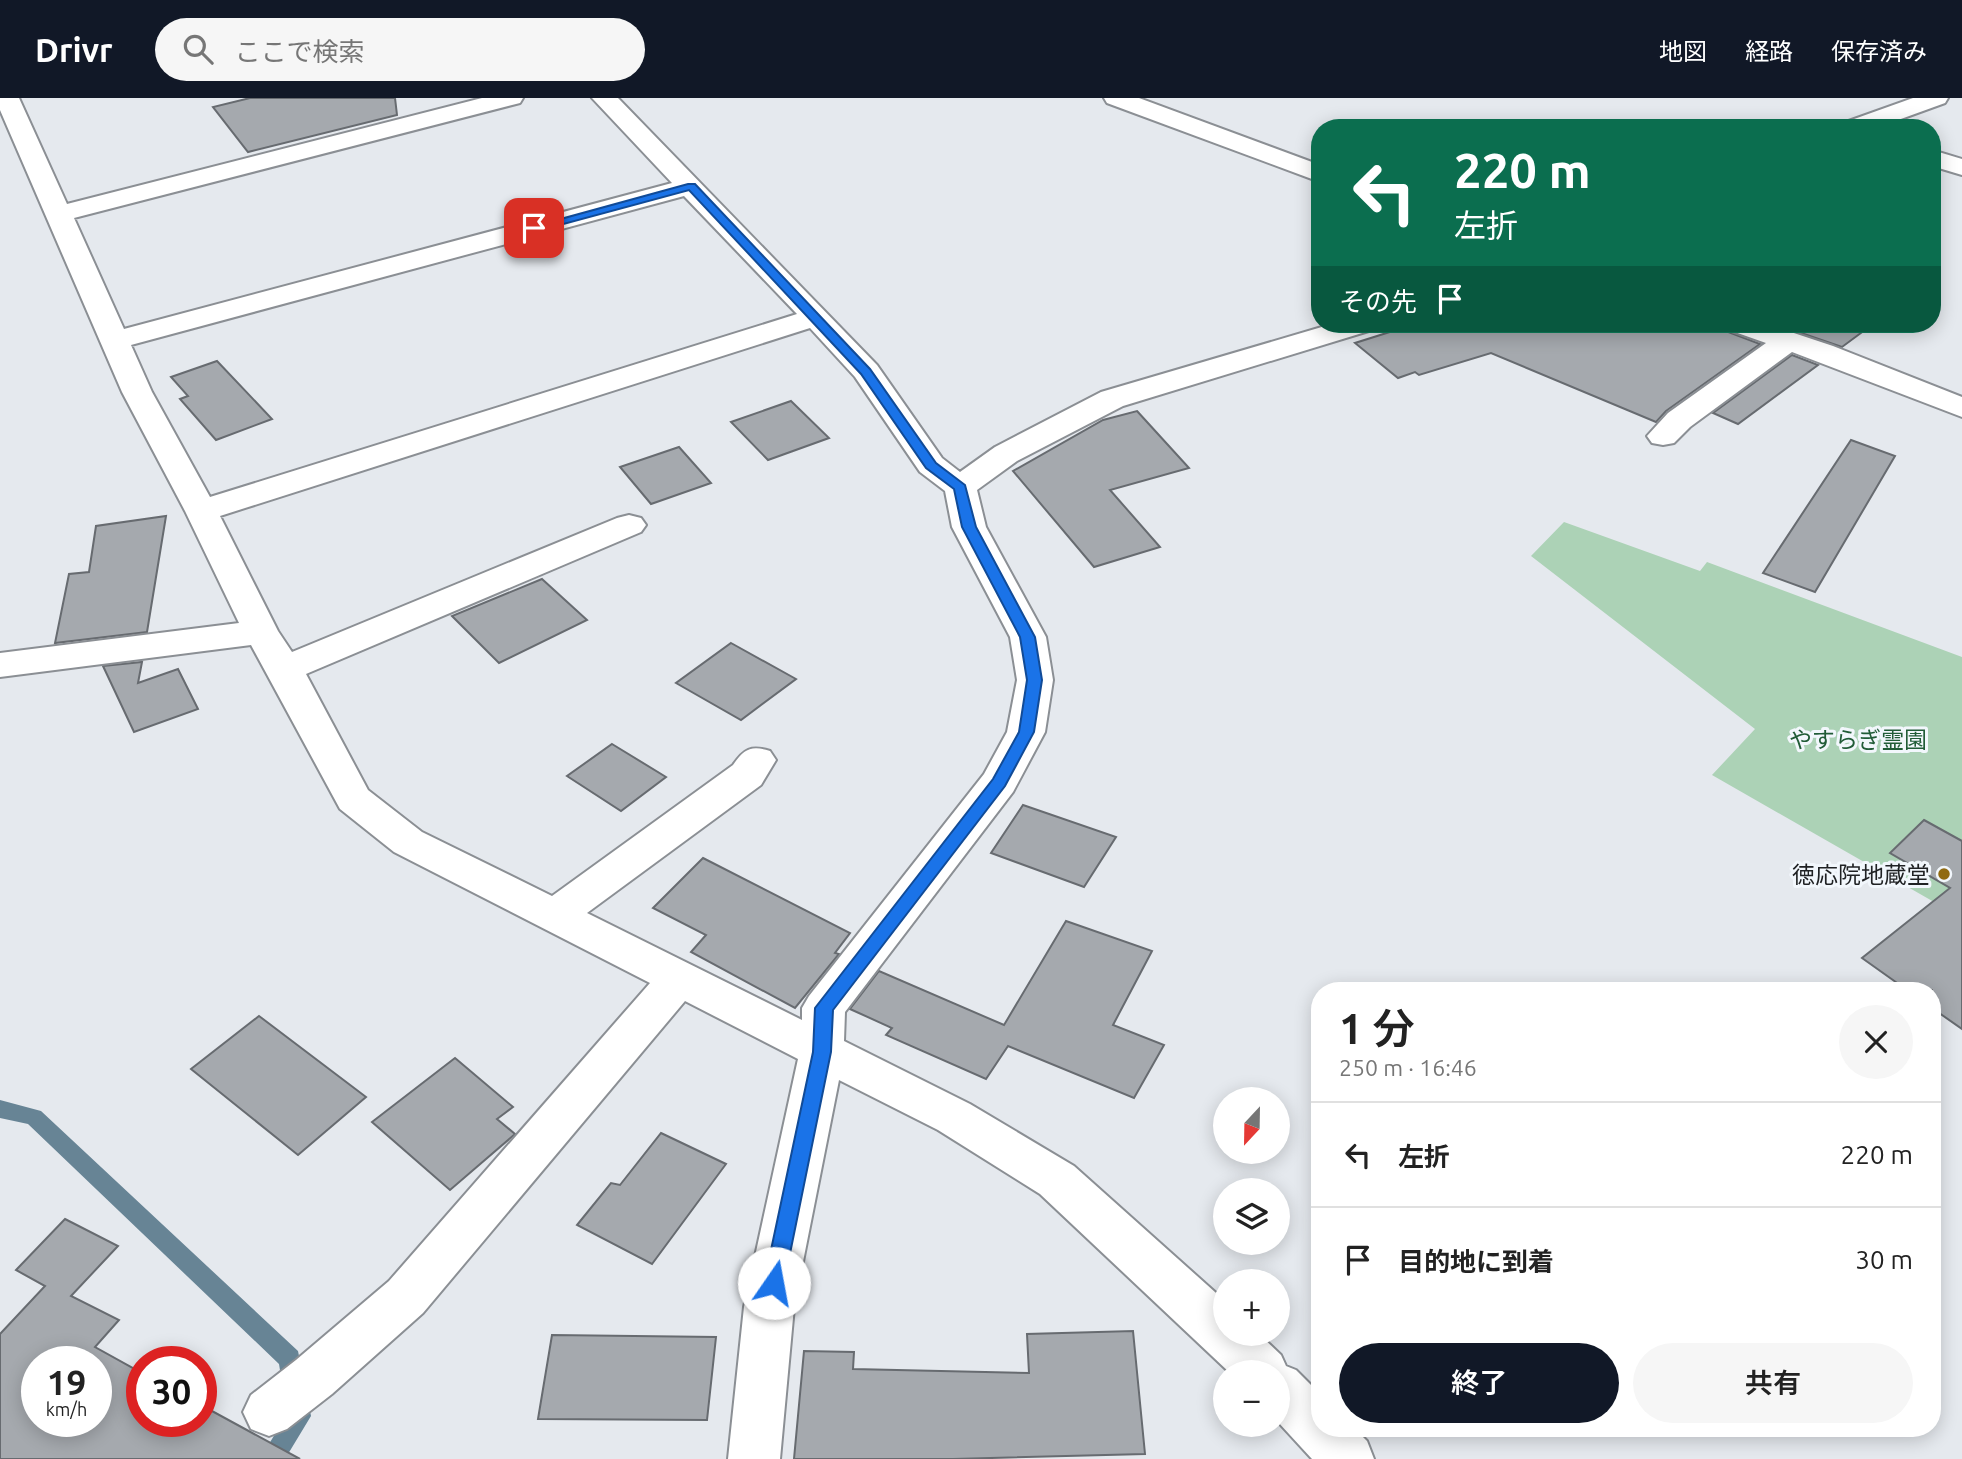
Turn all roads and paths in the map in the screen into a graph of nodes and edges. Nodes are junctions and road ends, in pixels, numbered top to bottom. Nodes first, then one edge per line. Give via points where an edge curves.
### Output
1 (7, 98) edge
2 (511, 98) edge
3 (604, 98) edge
4 (1116, 98) edge
5 (1937, 98) edge
6 (1878, 119) edge
7 (1941, 161) edge
8 (1962, 167) edge
9 (1311, 171) edge
10 (691, 186) junction
11 (59, 214) junction
12 (816, 317) junction
13 (1332, 333) edge
14 (1764, 333) edge
15 (115, 340) junction
16 (1787, 341) junction
17 (1962, 408) edge
18 (1663, 436) dead end
19 (960, 488) junction
20 (201, 511) junction
21 (629, 525) dead end
22 (261, 632) junction
23 (0, 665) edge
24 (285, 669) junction
25 (757, 760) dead end
26 (554, 916) junction
27 (678, 979) junction
28 (822, 1052) junction
29 (1213, 1322) edge
30 (1238, 1346) edge
31 (1251, 1360) edge
32 (1290, 1399) edge
33 (269, 1412) dead end
34 (1311, 1421) edge
35 (1327, 1437) edge
36 (754, 1459) edge
37 (1348, 1459) edge

1 - 11 street
2 - 11 street
3 - 10 street
4 - 9 street
5 - 6 street
7 - 8 street
10 - 12 street
10 - 15 street
11 - 15 street
12 - 19 street via 866,371 931,466
12 - 20 street
13 - 19 street via 1112,398 1006,454
14 - 16 street
15 - 20 street via 137,392
16 - 17 street
16 - 18 street
19 - 28 street via 969,527 1028,637 1035,680 1026,732 999,782 824,1008
20 - 22 street
21 - 24 street
22 - 23 street
22 - 24 street
24 - 26 street via 354,799 408,842
25 - 26 street via 747,775
26 - 27 street
27 - 28 street
27 - 33 street via 406,1297
28 - 29 street via 954,1117 1057,1180
28 - 36 street via 769,1307
30 - 31 street
32 - 34 street
35 - 37 street

